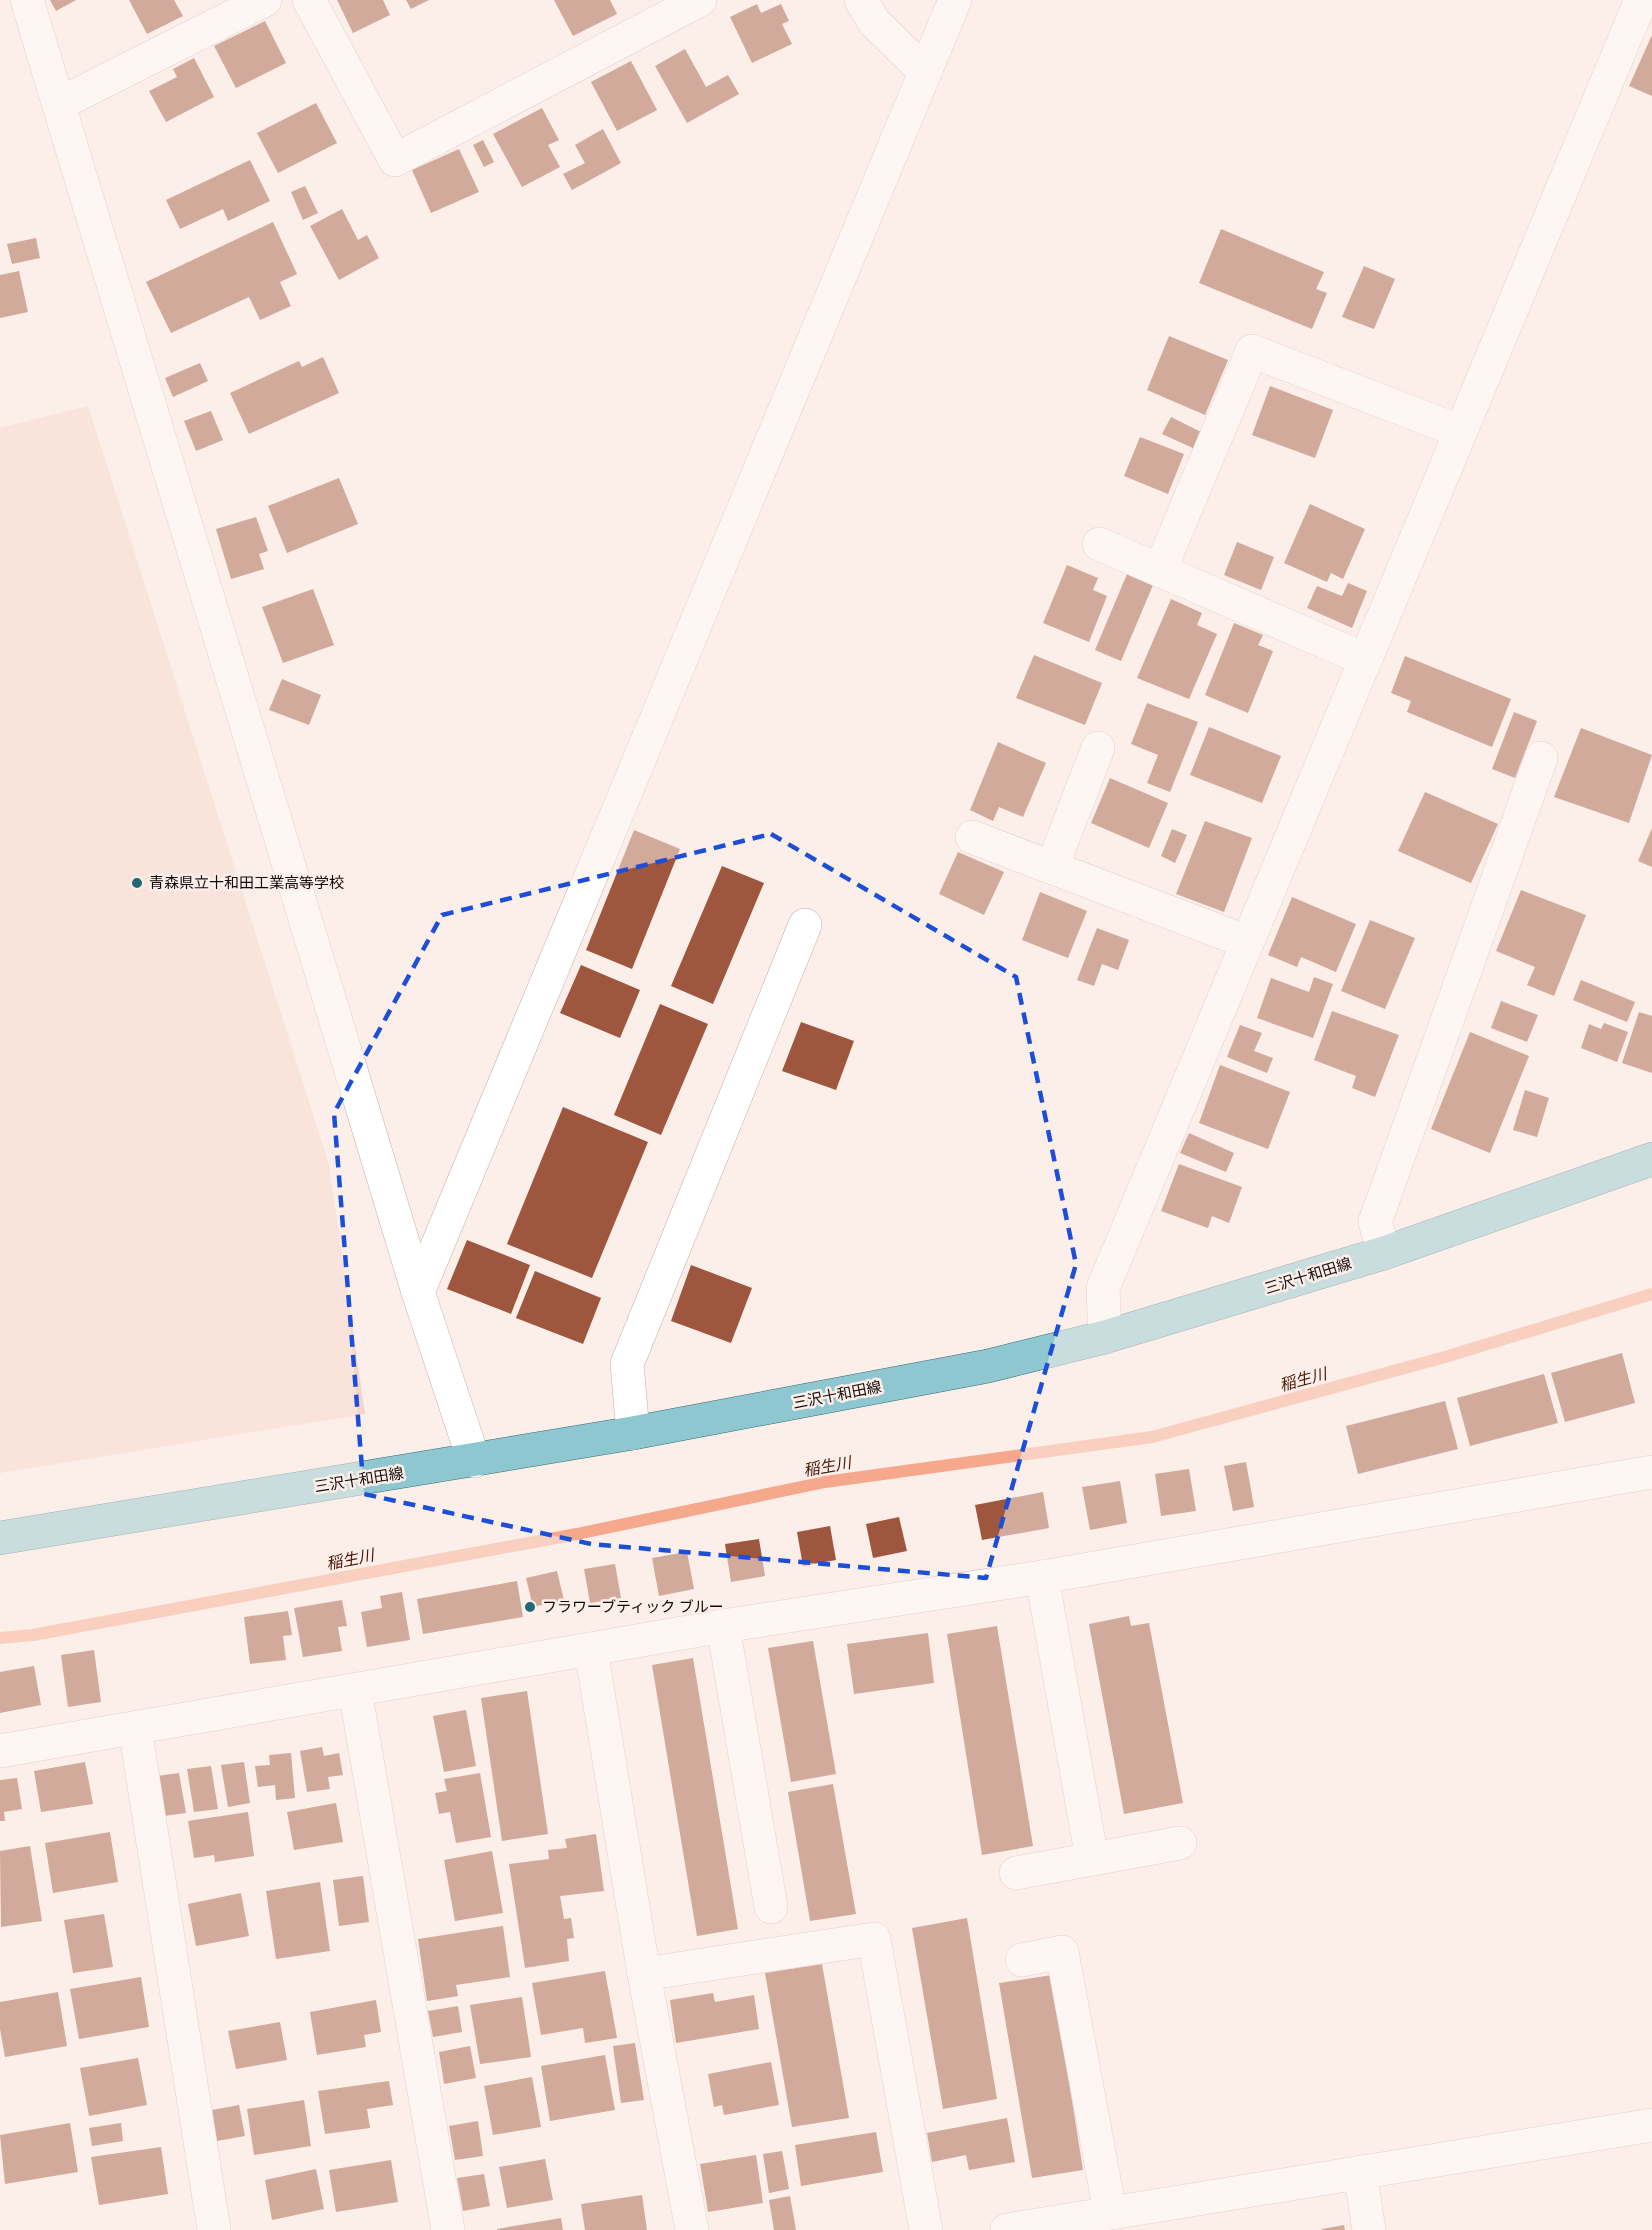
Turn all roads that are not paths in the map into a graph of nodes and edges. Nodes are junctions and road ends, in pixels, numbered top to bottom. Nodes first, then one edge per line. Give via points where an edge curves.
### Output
1 (27, 0) edge
2 (265, 0) edge
3 (309, 0) edge
4 (861, 0) edge
5 (955, 0) edge
6 (1641, 0) edge
7 (679, 5) edge
8 (925, 72) junction
9 (59, 104) junction
10 (1459, 431) junction
11 (1100, 544) dead end
12 (1160, 570) junction
13 (1364, 659) junction
14 (1098, 748) dead end
15 (1541, 758) dead end
16 (972, 837) dead end
17 (1052, 867) junction
18 (805, 925) dead end
19 (1247, 942) junction
20 (1652, 1160) edge
21 (1384, 1253) junction
22 (418, 1292) junction
23 (1105, 1337) junction
24 (633, 1433) junction
25 (474, 1461) junction
26 (1652, 1472) edge
27 (0, 1538) edge
28 (1042, 1577) junction
29 (723, 1626) junction
30 (591, 1650) junction
31 (355, 1690) junction
32 (135, 1728) junction
33 (0, 1751) edge
34 (1180, 1842) dead end
35 (1092, 1858) junction
36 (1016, 1873) dead end
37 (771, 1907) dead end
38 (1022, 1960) dead end
39 (644, 1974) junction
40 (1652, 2125) edge
41 (1360, 2172) junction
42 (1126, 2217) edge
43 (214, 2230) edge
44 (448, 2230) edge
45 (692, 2230) edge
46 (926, 2230) edge
47 (1007, 2230) edge
48 (1369, 2230) edge

1 - 9 street
2 - 9 street
3 - 7 street via 395,160
4 - 8 street via 874,22
5 - 8 street
6 - 10 street
8 - 22 street
9 - 22 street
10 - 12 street via 1252,351
10 - 13 street
11 - 12 street
12 - 13 street
13 - 19 street
14 - 17 street
15 - 21 street via 1375,1222
16 - 17 street
17 - 19 street
18 - 24 street via 627,1364
19 - 23 street via 1103,1288
20 - 21 main road, 三沢十和田線
21 - 23 main road, 三沢十和田線
22 - 25 street
23 - 24 main road, 三沢十和田線 via 988,1366
24 - 25 main road, 三沢十和田線
25 - 27 main road, 三沢十和田線
26 - 28 street
28 - 29 street
28 - 35 street
29 - 30 street
29 - 37 street
30 - 31 street
30 - 39 street
31 - 32 street
31 - 44 street
32 - 33 street
32 - 43 street
34 - 35 street
35 - 36 street
38 - 42 street via 1062,1952
39 - 45 street
39 - 46 street via 874,1939
40 - 41 street
41 - 42 street
41 - 48 street
42 - 47 street

